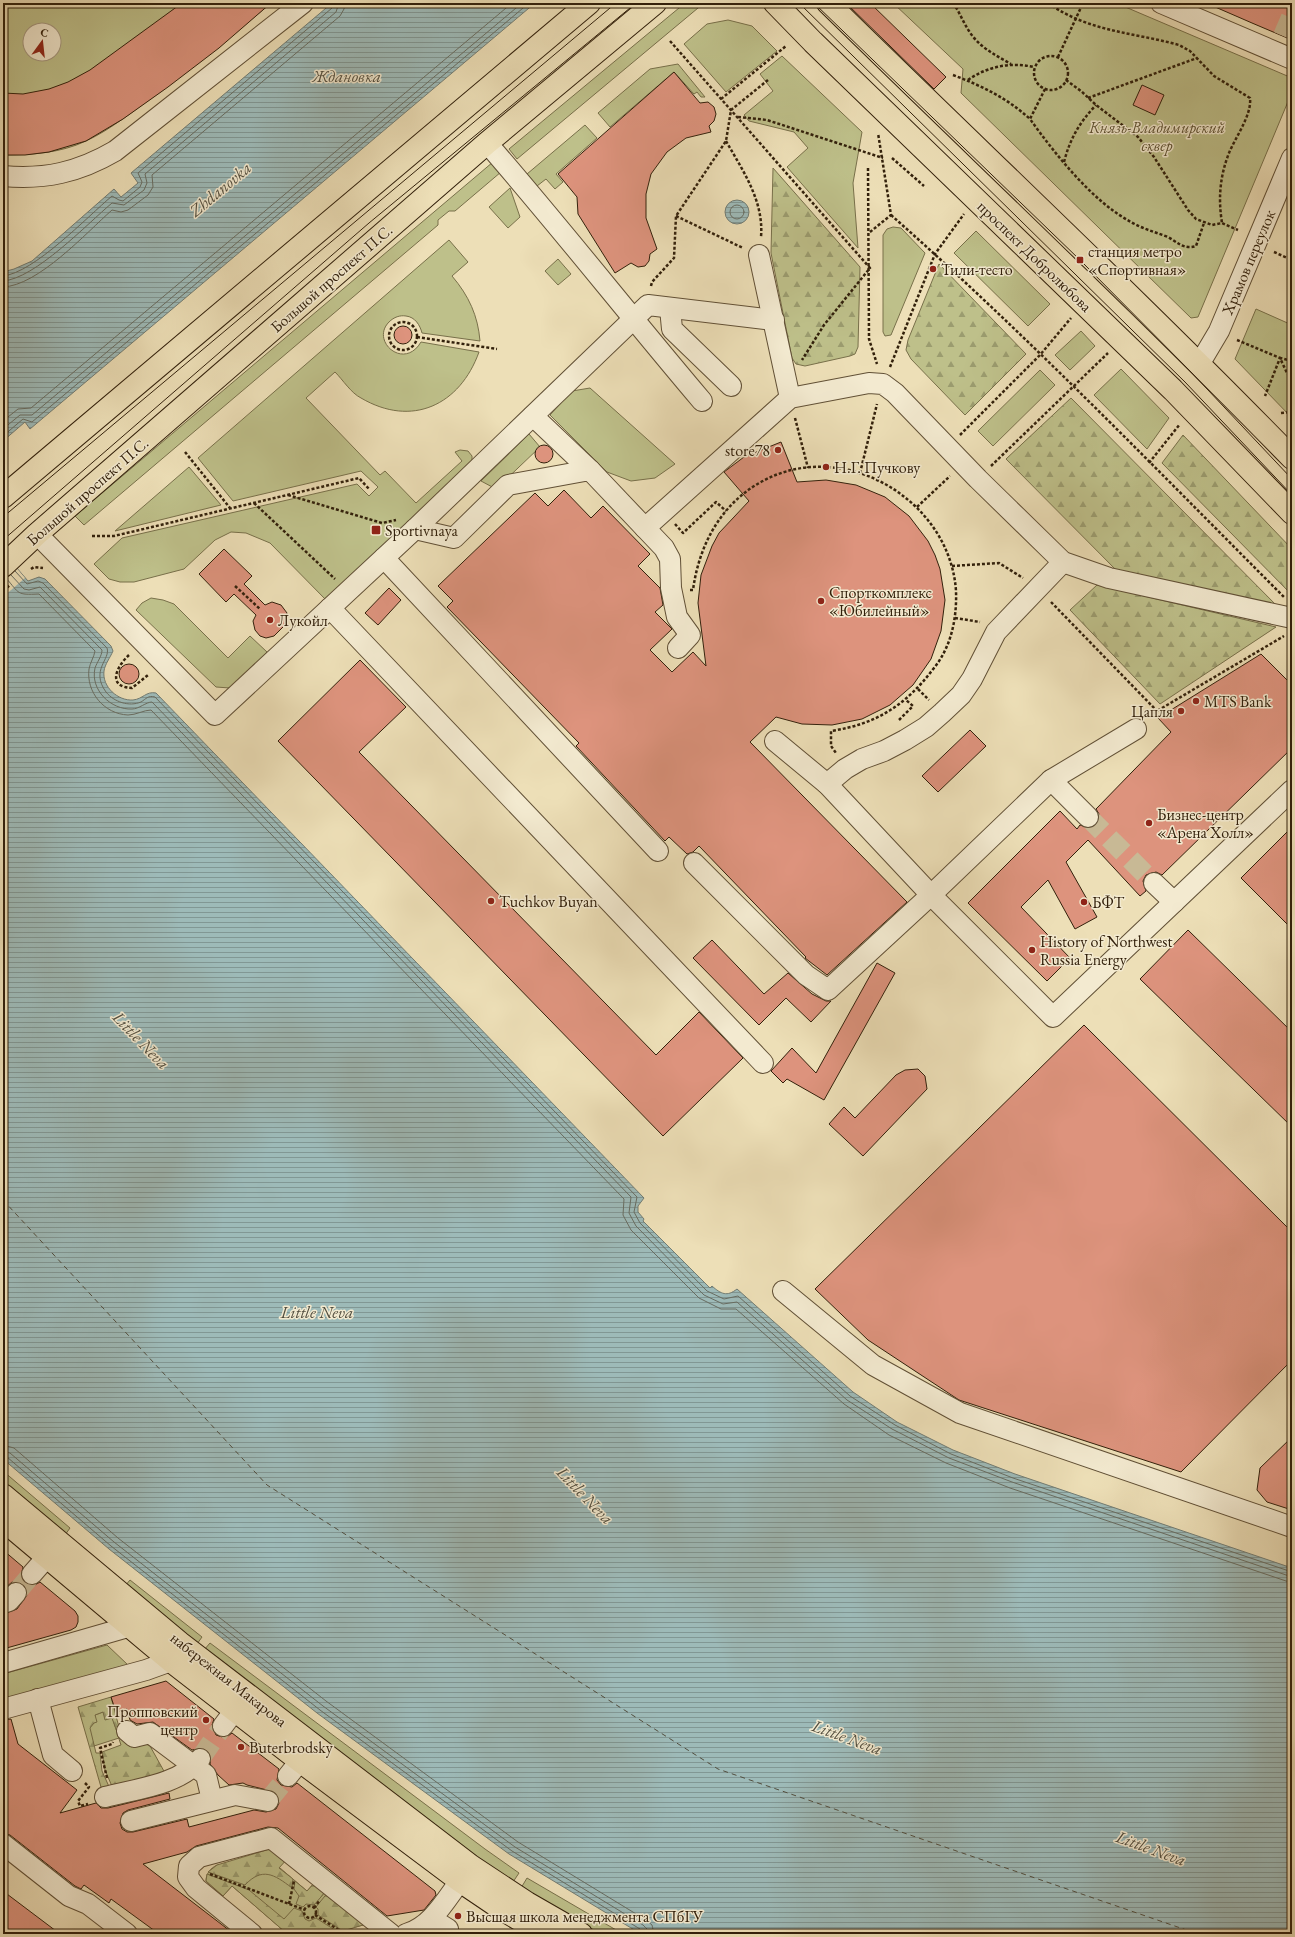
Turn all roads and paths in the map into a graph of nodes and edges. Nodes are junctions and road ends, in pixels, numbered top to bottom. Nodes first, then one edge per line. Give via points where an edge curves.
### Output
1 (303, 3) edge
2 (655, 3) edge
3 (775, 3) edge
4 (828, 3) edge
5 (953, 3) edge
6 (1048, 3) edge
7 (1083, 3) edge
8 (1161, 3) edge
9 (587, 4) edge
10 (1075, 19) junction
11 (670, 41) dead end
12 (786, 46) dead end
13 (1284, 49) edge
14 (1058, 57) junction
15 (1197, 58) junction
16 (1011, 64) junction
17 (1034, 67) junction
18 (953, 75) dead end
19 (768, 80) dead end
20 (968, 80) junction
21 (1066, 80) junction
22 (1045, 89) junction
23 (1088, 98) junction
24 (721, 99) junction
25 (1096, 105) junction
26 (731, 110) junction
27 (738, 117) junction
28 (1030, 119) junction
29 (878, 132) dead end
30 (726, 141) junction
31 (487, 143) junction
32 (883, 158) junction
33 (892, 158) dead end
34 (1292, 158) edge
35 (1064, 162) junction
36 (868, 168) dead end
37 (3, 176) edge
38 (924, 186) dead end
39 (964, 213) dead end
40 (891, 215) junction
41 (676, 216) junction
42 (1204, 223) junction
43 (1222, 223) junction
44 (1238, 230) dead end
45 (870, 232) junction
46 (1274, 252) dead end
47 (935, 254) junction
48 (759, 255) junction
49 (1292, 260) edge
50 (870, 268) junction
51 (648, 305) junction
52 (670, 308) junction
53 (1073, 314) dead end
54 (633, 320) junction
55 (774, 320) junction
56 (417, 336) junction
57 (1237, 340) dead end
58 (497, 349) dead end
59 (1110, 352) dead end
60 (1040, 355) junction
61 (1280, 358) junction
62 (1292, 361) edge
63 (1200, 363) junction
64 (1292, 379) edge
65 (883, 384) junction
66 (731, 386) dead end
67 (1073, 388) junction
68 (789, 391) junction
69 (1265, 396) dead end
70 (702, 400) dead end
71 (1292, 412) edge
72 (1281, 413) dead end
73 (533, 416) junction
74 (1181, 422) dead end
75 (800, 436) dead end
76 (948, 447) junction
77 (185, 452) dead end
78 (1292, 458) edge
79 (1149, 463) junction
80 (808, 468) junction
81 (590, 470) junction
82 (860, 473) junction
83 (978, 479) junction
84 (946, 480) dead end
85 (369, 489) dead end
86 (287, 495) junction
87 (3, 497) edge
88 (254, 503) junction
89 (917, 507) junction
90 (230, 508) junction
91 (726, 511) junction
92 (1292, 513) edge
93 (430, 514) junction
94 (646, 528) junction
95 (415, 529) junction
96 (683, 533) dead end
97 (37, 534) junction
98 (92, 536) dead end
99 (384, 558) junction
100 (1063, 562) junction
101 (15, 565) edge
102 (952, 566) junction
103 (1005, 567) dead end
104 (47, 570) dead end
105 (235, 586) dead end
106 (1038, 588) junction
107 (686, 589) dead end
108 (348, 591) junction
109 (1286, 599) dead end
110 (330, 608) junction
111 (260, 609) dead end
112 (955, 618) junction
113 (974, 621) dead end
114 (1289, 626) edge
115 (678, 648) dead end
116 (129, 654) dead end
117 (148, 675) dead end
118 (918, 689) junction
119 (927, 698) dead end
120 (906, 700) junction
121 (909, 710) dead end
122 (1157, 711) junction
123 (1136, 729) joint
124 (775, 741) dead end
125 (831, 746) dead end
126 (1051, 780) junction
127 (827, 784) junction
128 (1292, 790) edge
129 (1224, 815) dead end
130 (1088, 818) tunnel mouth
131 (1235, 824) dead end
132 (658, 851) dead end
133 (694, 863) dead end
134 (1154, 883) tunnel mouth
135 (931, 895) junction
136 (1174, 902) junction
137 (763, 1063) dead end
138 (783, 1291) dead end
139 (3, 1495) edge
140 (3, 1520) edge
141 (1292, 1527) edge
142 (47, 1557) junction
143 (32, 1574) tunnel mouth
144 (154, 1621) junction
145 (129, 1626) junction
146 (176, 1652) junction
147 (3, 1663) edge
148 (38, 1699) junction
149 (3, 1709) edge
150 (127, 1731) joint
151 (197, 1763) junction
152 (72, 1771) dead end
153 (109, 1796) joint
154 (212, 1800) junction
155 (268, 1801) dead end
156 (131, 1821) dead end
157 (3, 1844) edge
158 (189, 1866) junction
159 (460, 1881) junction
160 (305, 1910) junction
161 (315, 1915) junction
162 (432, 1919) junction
163 (542, 1928) edge
164 (448, 1929) dead end
165 (127, 1934) edge
166 (252, 1934) edge
167 (345, 1934) edge
168 (391, 1934) edge
169 (406, 1934) edge
170 (581, 1934) edge

1 - 37 street via 172,108 100,160 72,171 34,178
2 - 31 main road, Большой проспект П.С.
3 - 92 main road, проспект Добролюбова via 1173,390
4 - 63 main road
5 - 16 path via 978,43
6 - 10 path
7 - 10 path
8 - 13 street
9 - 87 main road
10 - 14 path
10 - 15 path via 1093,26 1179,44
11 - 24 path
12 - 24 path
14 - 17 path via 1046,56
14 - 21 path via 1066,64
15 - 23 path
15 - 43 path via 1214,76 1250,98 1249,110 1222,175 1219,194
16 - 17 path
16 - 20 path via 978,74
17 - 22 path via 1035,80
18 - 20 path
19 - 26 path
20 - 28 path via 1002,97
21 - 22 path via 1057,88
21 - 23 path
22 - 28 path
23 - 25 path
24 - 26 path
25 - 35 path via 1077,128
25 - 42 path via 1138,137 1188,210
26 - 27 path
26 - 30 path
27 - 32 path via 767,120
27 - 50 path
28 - 35 path
29 - 32 path
30 - 41 path
30 - 48 path via 755,196 762,222
31 - 54 street
31 - 97 main road, Большой проспект П.С.
32 - 40 path
33 - 38 path
34 - 63 street, Храмов переулок via 1224,318
35 - 42 path via 1115,213 1186,248 1196,246
36 - 45 path
39 - 47 path
40 - 45 path
40 - 47 path
41 - 48 path via 722,240
41 - 51 path via 674,258 652,282
42 - 43 path
43 - 44 path
45 - 50 path
46 - 49 path
47 - 60 path
47 - 65 path
48 - 55 street
50 - 65 path via 869,339
50 - 68 path via 824,324
51 - 52 street
51 - 54 street
52 - 55 street
52 - 66 street via 672,328
53 - 60 path
54 - 70 street
54 - 73 street
55 - 68 street
56 - 56 path via 411,348 404,350 397,349 389,338 393,326 399,322 412,324
56 - 58 path
57 - 61 path
59 - 67 path
60 - 67 path
60 - 76 path
61 - 62 path
61 - 64 path
61 - 69 path
63 - 78 main road
65 - 68 street via 869,383
65 - 76 street
65 - 82 path
67 - 79 path
67 - 83 path
68 - 94 street
71 - 72 path
73 - 81 street
73 - 93 street
74 - 79 path
75 - 80 path
76 - 83 street
77 - 90 path
79 - 109 path
80 - 82 path
80 - 91 path via 792,470 762,481
81 - 94 street
81 - 95 street via 508,485 454,538
82 - 89 path via 891,487
83 - 100 street
84 - 89 path
85 - 86 path via 359,478
86 - 88 path
86 - 93 path via 382,523
88 - 90 path
88 - 108 path
89 - 102 path via 939,534
90 - 98 path via 114,536
91 - 96 path via 716,502
91 - 107 path via 705,543 697,564 692,590
93 - 95 street
94 - 115 street via 670,559 671,588 677,617 690,635
95 - 99 street
97 - 101 main road, Большой проспект П.С.
97 - 110 street via 215,715
99 - 108 street
99 - 132 street
100 - 106 street
100 - 114 street via 1109,578
101 - 104 path via 42,567
102 - 103 path via 999,563
102 - 112 path via 956,595
105 - 111 path
106 - 122 path
106 - 127 street via 996,632 972,679 961,695 942,713 884,751 862,759
108 - 110 street
110 - 137 street
112 - 113 path
112 - 118 path via 946,649
114 - 122 path
116 - 117 path via 117,668 117,681 120,685 132,688
118 - 119 path
118 - 120 path
120 - 121 path via 913,706
120 - 125 path via 864,724 831,731
122 - 123 path
123 - 126 street
124 - 127 street
126 - 130 street
126 - 135 street
127 - 135 street
128 - 136 street
129 - 131 path
133 - 135 street via 806,975 828,990
134 - 136 street
135 - 136 street via 1053,1017
138 - 141 street via 873,1365 960,1414
139 - 144 main road, набережная Макарова
140 - 142 main road, набережная Макарова
142 - 143 street
142 - 145 main road, набережная Макарова
144 - 145 street
144 - 146 main road, набережная Макарова
145 - 146 main road, набережная Макарова
145 - 147 street
146 - 148 street via 146,1670
146 - 159 main road, набережная Макарова via 229,1718 294,1768
146 - 163 main road, набережная Макарова via 471,1866
148 - 149 street
148 - 152 street via 53,1755
150 - 151 street via 134,1737 150,1732
150 - 153 path via 115,1735 112,1744 100,1748
151 - 153 street via 177,1778
151 - 154 street via 206,1775
154 - 155 street via 235,1795
154 - 156 street
157 - 165 street via 70,1896 88,1904
158 - 160 path
158 - 166 street via 188,1877 196,1888
158 - 168 street via 198,1857 271,1838
159 - 162 street
159 - 163 main road, набережная Макарова via 500,1908
160 - 161 path via 306,1917 313,1918
160 - 161 path via 311,1906
161 - 167 path
162 - 164 street
162 - 169 street via 416,1931
163 - 170 main road, набережная Макарова

